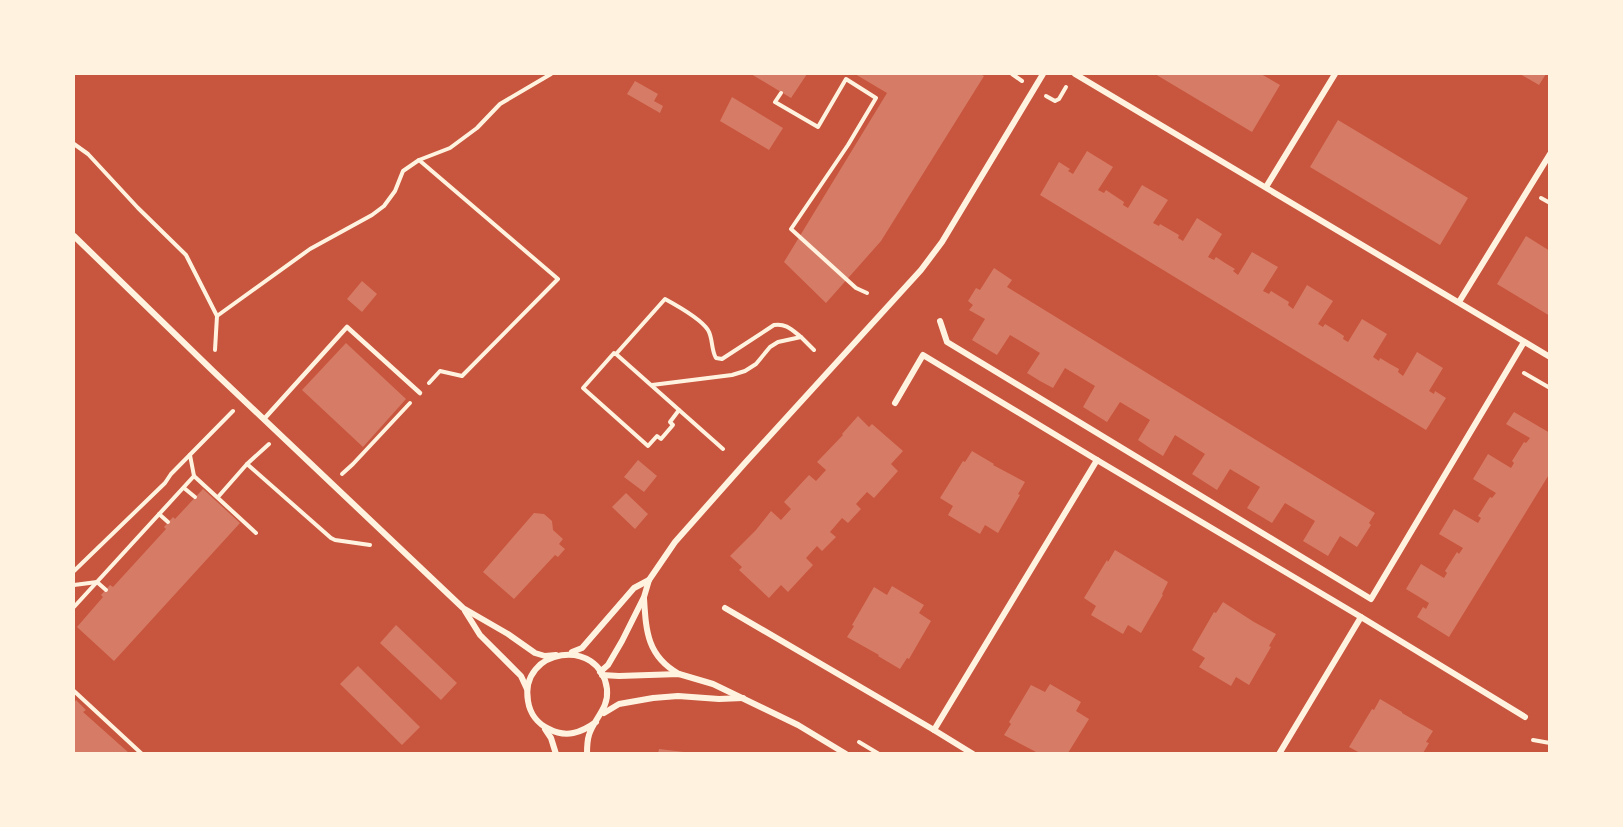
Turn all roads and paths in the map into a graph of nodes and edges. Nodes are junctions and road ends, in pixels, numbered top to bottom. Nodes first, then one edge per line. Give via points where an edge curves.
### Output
1 (550, 74) edge
2 (1043, 74) edge
3 (1075, 74) edge
4 (1335, 74) edge
5 (781, 93) dead end
6 (74, 144) edge
7 (1550, 154) edge
8 (419, 160) junction
9 (1266, 187) junction
10 (74, 236) edge
11 (867, 293) dead end
12 (1459, 302) junction
13 (217, 316) junction
14 (940, 321) dead end
15 (801, 337) junction
16 (1524, 342) junction
17 (814, 350) dead end
18 (616, 354) junction
19 (1550, 357) edge
20 (1511, 364) junction
21 (214, 372) junction
22 (651, 386) junction
23 (1550, 388) edge
24 (420, 393) junction
25 (244, 400) junction
26 (895, 403) dead end
27 (679, 410) junction
28 (264, 419) junction
29 (280, 434) junction
30 (723, 449) dead end
31 (190, 454) junction
32 (1097, 460) junction
33 (247, 464) junction
34 (342, 474) dead end
35 (194, 476) junction
36 (184, 488) junction
37 (195, 497) dead end
38 (218, 497) junction
39 (159, 514) junction
40 (168, 522) dead end
41 (256, 533) dead end
42 (370, 545) dead end
43 (74, 571) edge
44 (649, 580) junction
45 (97, 582) junction
46 (74, 585) edge
47 (106, 590) dead end
48 (644, 597) junction
49 (74, 607) edge
50 (463, 608) junction
51 (725, 608) dead end
52 (1361, 617) junction
53 (565, 654) junction
54 (556, 655) junction
55 (601, 674) junction
56 (679, 674) junction
57 (527, 688) junction
58 (74, 691) edge
59 (744, 698) junction
60 (601, 715) junction
61 (1525, 717) dead end
62 (596, 722) junction
63 (543, 726) junction
64 (934, 730) junction
65 (1533, 740) dead end
66 (1550, 743) edge
67 (142, 753) edge
68 (556, 753) edge
69 (587, 753) edge
70 (846, 753) edge
71 (973, 753) edge
72 (1280, 753) edge

1 - 8 path via 500,104 450,148
2 - 44 street via 942,242 921,270 690,525
3 - 9 street
4 - 9 street
5 - 11 path via 775,102 818,127 846,79 876,98 791,229 856,288
6 - 13 path via 186,255
7 - 12 street
8 - 13 path via 403,171 384,206 310,249
8 - 24 path via 558,279 462,376 440,371
9 - 12 street
10 - 21 street
12 - 16 street
13 - 21 path
14 - 20 street via 947,342 1371,599
15 - 17 path
15 - 18 path via 787,326 774,325 722,359 716,358 708,330 665,299
15 - 22 path via 778,342 745,371
16 - 19 street
16 - 20 street
18 - 22 path
18 - 27 path via 583,388 648,446 657,436 661,439
20 - 23 path
21 - 25 street
22 - 27 path
24 - 28 lane via 347,327
24 - 34 path
25 - 28 street
25 - 31 path
26 - 32 street via 922,355
27 - 30 path
28 - 29 street
29 - 33 path
29 - 50 street
31 - 35 path
31 - 43 path
32 - 52 street
32 - 64 street
33 - 38 path
33 - 42 path via 331,538
35 - 36 path
35 - 38 path
36 - 37 path
36 - 39 path
38 - 41 path
39 - 40 path
39 - 45 path
44 - 48 street
44 - 53 street via 634,588 582,648
45 - 46 path
45 - 47 path
45 - 49 path
48 - 55 street
48 - 56 street via 653,649 662,662
50 - 54 street via 535,653
50 - 57 street via 480,635 521,676
51 - 64 street
52 - 61 street
52 - 72 street
53 - 54 street
53 - 55 street via 581,656
54 - 57 street via 540,664
55 - 56 street
55 - 60 street via 607,700
56 - 59 street
57 - 63 street via 530,710
58 - 67 path
59 - 60 street via 653,698 619,704
59 - 70 street
60 - 62 street
62 - 63 street via 583,731 568,734
62 - 69 street via 588,738
63 - 68 street
64 - 71 street
65 - 66 path

